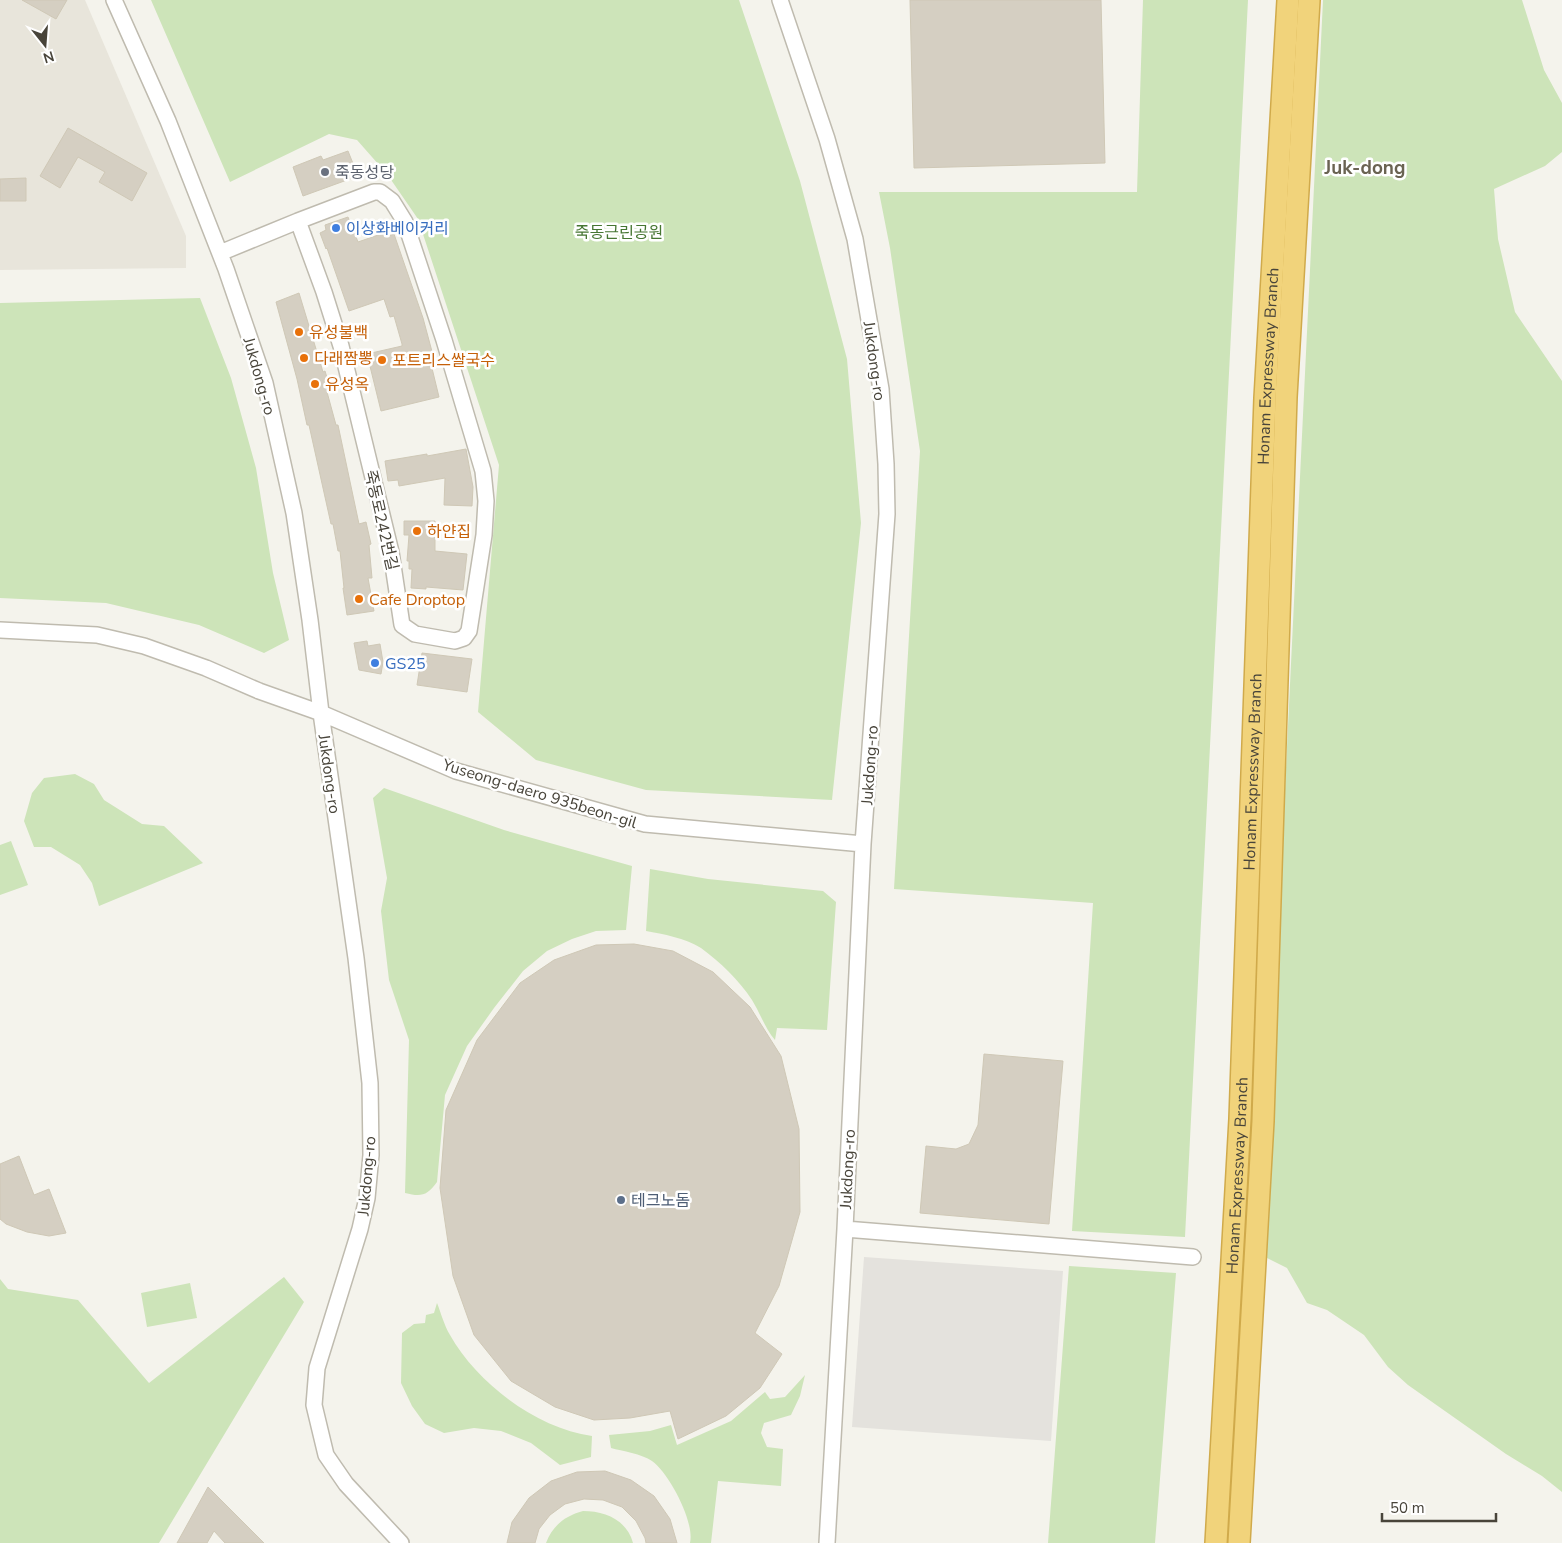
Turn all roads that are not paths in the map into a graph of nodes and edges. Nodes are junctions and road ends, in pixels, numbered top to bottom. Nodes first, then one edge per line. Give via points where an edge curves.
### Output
1 (114, 0) edge
2 (780, 0) edge
3 (1288, 0) edge
4 (1309, 0) edge
5 (298, 222) junction
6 (220, 253) junction
7 (0, 630) edge
8 (321, 713) junction
9 (863, 844) junction
10 (845, 1229) junction
11 (1193, 1257) dead end
12 (401, 1543) edge
13 (827, 1543) edge
14 (1216, 1543) edge
15 (1239, 1543) edge

1 - 6 street, Jukdong-ro via 168,121
2 - 9 street, Jukdong-ro via 827,139 855,239 881,389 887,514
3 - 14 highway, Honam Expressway Branch via 1265,398 1240,1119
4 - 15 highway, Honam Expressway Branch via 1286,397 1263,1121
5 - 5 street, 죽동로242번길 via 341,346 391,552 402,625 415,634 455,641 464,638 469,631 484,535 486,501 483,472 405,222 392,200 380,192
5 - 6 street, 죽동로242번길
6 - 8 street, Jukdong-ro via 265,384 292,504
7 - 8 street, Yuseong-daero 935beon-gil via 97,635 144,646
8 - 9 street, Yuseong-daero 935beon-gil via 456,771 645,824
8 - 12 street, Jukdong-ro via 358,976 370,1083 371,1155 360,1229 317,1368 314,1405 326,1454 346,1484
9 - 10 street, Jukdong-ro
10 - 11 street
10 - 13 street, Jukdong-ro

